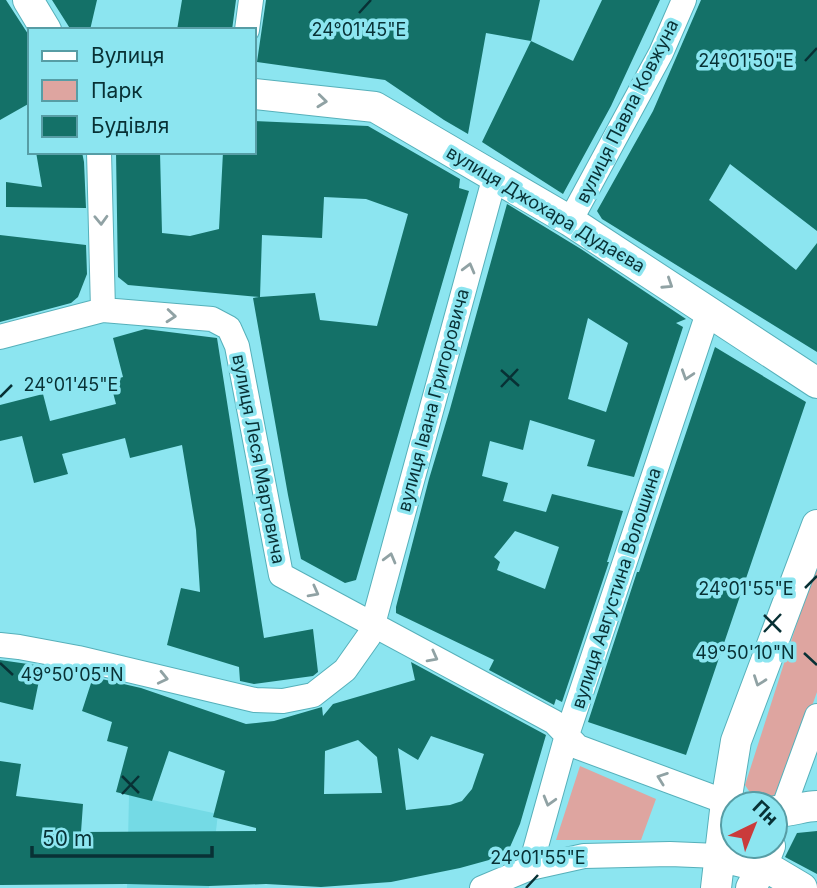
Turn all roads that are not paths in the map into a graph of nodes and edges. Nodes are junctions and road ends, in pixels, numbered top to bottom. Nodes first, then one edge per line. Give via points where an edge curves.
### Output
1 (28, 0) edge
2 (251, 0) edge
3 (684, 0) edge
4 (45, 28) edge
5 (247, 28) edge
6 (256, 94) edge
7 (99, 154) edge
8 (495, 176) junction
9 (570, 221) junction
10 (103, 310) junction
11 (709, 310) junction
12 (0, 337) edge
13 (817, 383) edge
14 (817, 525) edge
15 (373, 624) junction
16 (0, 645) edge
17 (817, 716) edge
18 (568, 735) junction
19 (731, 790) edge
20 (788, 790) edge
21 (719, 799) edge
22 (817, 806) edge
23 (789, 812) edge
24 (719, 852) edge
25 (718, 856) junction
26 (761, 867) edge
27 (530, 868) junction
28 (482, 888) edge
29 (716, 888) edge
30 (802, 888) edge

1 - 4 street
2 - 5 street
3 - 9 street, вулиця Павла Ковжуна via 661,53
6 -> 8 street, вулиця Джохара Дудаєва via 375,107
7 -> 10 street
8 - 9 street, вулиця Джохара Дудаєва
15 -> 8 street, вулиця Івана Григоровича
9 -> 11 street, вулиця Джохара Дудаєва
10 - 12 street
10 -> 15 street, вулиця Леся Мартовича via 212,319 229,328 237,346 281,575
11 - 13 street, вулиця Джохара Дудаєва
11 -> 18 street, вулиця Августина Волошина
14 -> 19 street via 736,741
16 -> 15 street, вулиця Івана Григоровича via 78,658 255,700 283,701 313,695 345,670
15 -> 18 street via 554,722
17 - 20 street
21 -> 18 street via 578,747
18 -> 27 street, вулиця Августина Волошина
22 - 23 street
24 - 25 street
25 - 26 street
25 - 27 street via 584,856
25 - 29 street
26 - 30 street
27 - 28 street

